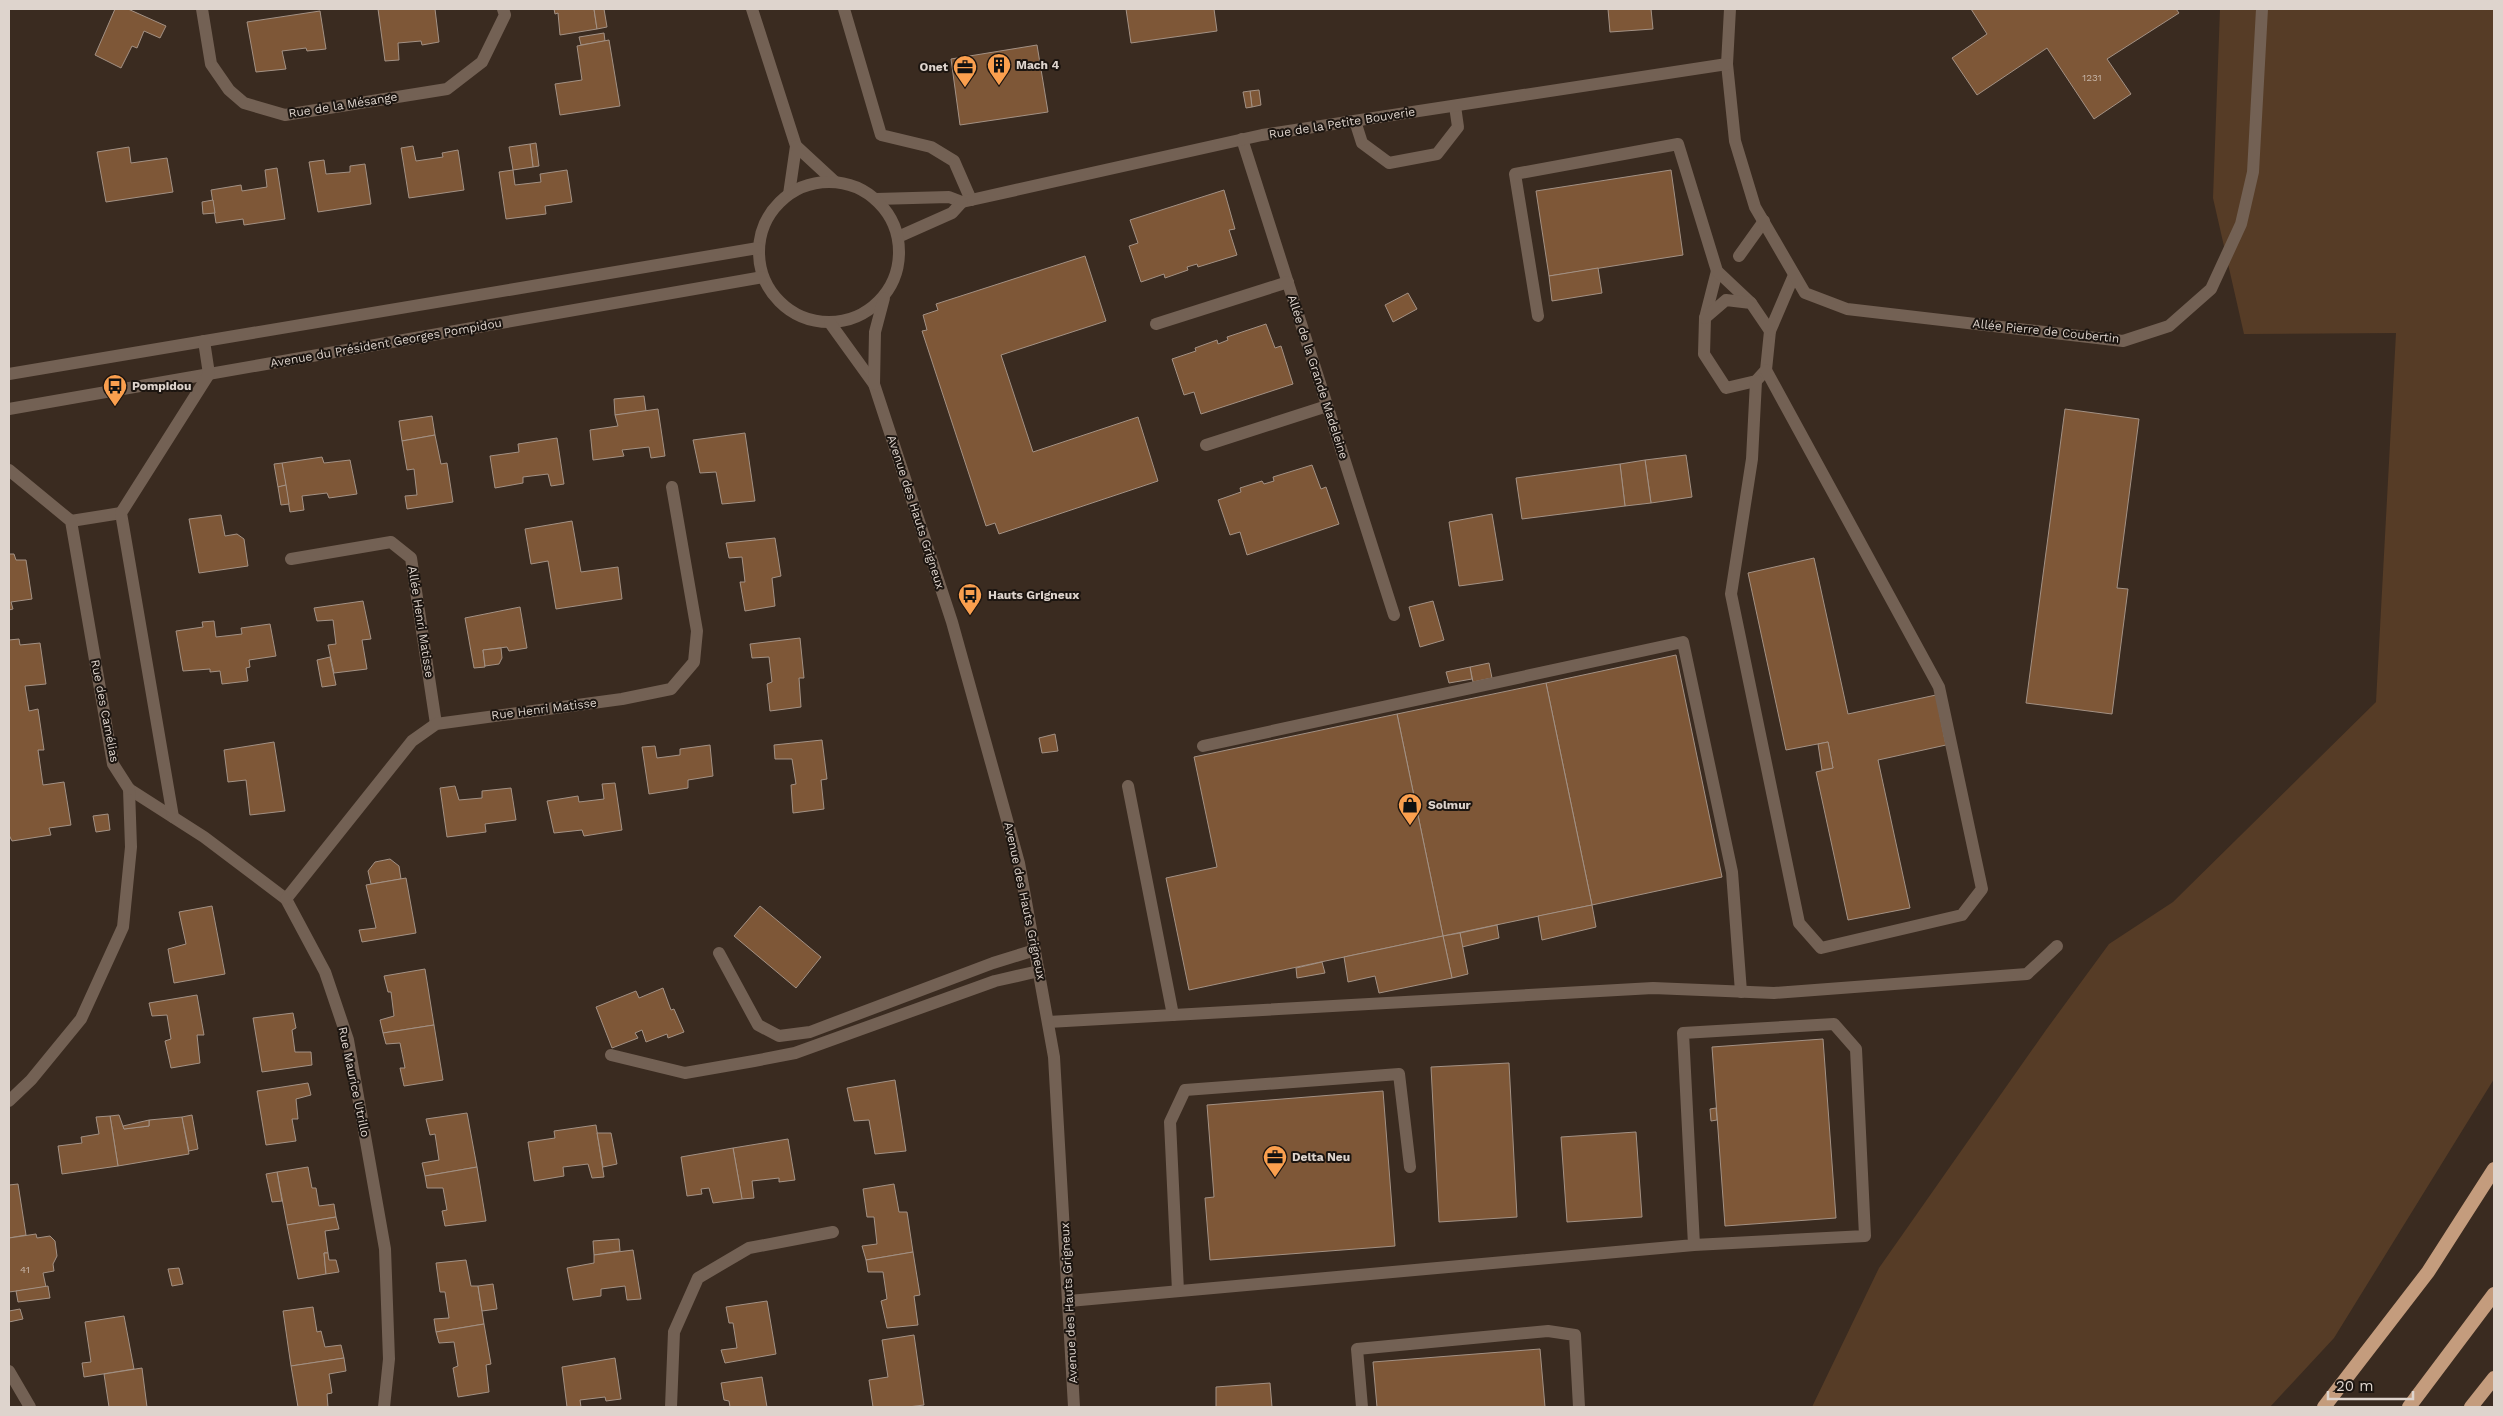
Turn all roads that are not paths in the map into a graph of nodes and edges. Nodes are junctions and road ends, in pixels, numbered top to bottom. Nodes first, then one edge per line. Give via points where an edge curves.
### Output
1 (202, 9) edge
2 (504, 9) edge
3 (752, 9) edge
4 (844, 9) edge
5 (1730, 9) edge
6 (2262, 9) edge
7 (1727, 64) junction
8 (1455, 106) junction
9 (1355, 121) junction
10 (1242, 139) junction
11 (796, 146) junction
12 (835, 182) junction
13 (789, 194) junction
14 (876, 199) junction
15 (966, 201) junction
16 (1764, 221) junction
17 (898, 236) junction
18 (758, 248) junction
19 (1739, 256) dead end
20 (1717, 271) junction
21 (1794, 275) junction
22 (763, 277) junction
23 (1288, 282) junction
24 (884, 298) junction
25 (1751, 303) junction
26 (1538, 316) dead end
27 (1705, 318) junction
28 (830, 323) junction
29 (1156, 324) dead end
30 (1770, 331) junction
31 (204, 341) junction
32 (1766, 370) junction
33 (9, 374) edge
34 (209, 374) junction
35 (1756, 381) junction
36 (874, 384) junction
37 (1328, 406) junction
38 (9, 408) edge
39 (1206, 445) dead end
40 (9, 470) edge
41 (672, 487) dead end
42 (120, 513) junction
43 (71, 521) junction
44 (291, 559) dead end
45 (1394, 615) dead end
46 (436, 724) junction
47 (1203, 746) dead end
48 (1128, 786) dead end
49 (129, 790) junction
50 (174, 817) junction
51 (286, 899) junction
52 (2057, 946) dead end
53 (1036, 950) junction
54 (718, 952) dead end
55 (1039, 971) junction
56 (1740, 992) junction
57 (1173, 1015) junction
58 (1048, 1022) junction
59 (611, 1055) dead end
60 (9, 1101) edge
61 (1410, 1167) dead end
62 (2494, 1169) edge
63 (834, 1232) dead end
64 (1694, 1245) junction
65 (1178, 1291) junction
66 (2494, 1294) edge
67 (1069, 1301) junction
68 (9, 1371) edge
69 (2494, 1378) edge
70 (30, 1407) edge
71 (384, 1407) edge
72 (671, 1407) edge
73 (1074, 1407) edge
74 (1362, 1407) edge
75 (1579, 1407) edge
76 (2324, 1407) edge
77 (2409, 1407) edge
78 (2472, 1407) edge

1 - 2 street, Rue de la Mésange via 211,64 229,90 244,103 285,115 447,89 482,62 505,14
3 - 11 street
4 - 15 street via 881,135 931,147 954,161
5 - 7 street, Allée Pierre de Coubertin
6 - 21 street, Allée Pierre de Coubertin via 2253,172 2241,224 2211,289 2169,326 2123,341 1847,309 1805,293
7 - 8 street, Rue de la Petite Bouverie
7 - 16 street, Allée Pierre de Coubertin via 1735,141 1755,207
8 - 9 street, Rue de la Petite Bouverie
8 - 9 street via 1458,127 1438,154 1389,163 1362,143
9 - 10 street, Rue de la Petite Bouverie
10 - 15 street, Rue de la Petite Bouverie
10 - 23 street, Allée de la Grande Madeleine
11 - 12 street
11 - 13 street
12 - 13 street via 811,184
12 - 14 street via 855,186
13 - 18 street via 772,212
14 - 15 street, Rue de la Petite Bouverie via 949,197
14 - 17 street via 889,214
15 - 17 street, Rue de la Petite Bouverie via 952,213
16 - 19 street
16 - 21 street, Allée Pierre de Coubertin
17 - 24 street via 900,259 893,283
18 - 22 street
18 - 31 street
20 - 25 street
20 - 26 street via 1678,144 1516,174
20 - 27 street
21 - 30 street
22 - 28 street via 776,298 806,319
22 - 34 street, Avenue du Président Georges Pompidou
23 - 29 street
23 - 37 street, Allée de la Grande Madeleine
24 - 28 street via 865,314
24 - 36 street, Avenue des Hauts Grigneux via 875,332
25 - 27 street via 1726,300
25 - 30 street
27 - 35 street via 1704,354 1726,388
28 - 36 street, Avenue des Hauts Grigneux
30 - 32 street
31 - 33 street
31 - 34 street
32 - 35 street
32 - 35 street via 1938,687 1982,889 1962,915 1820,948 1799,923 1730,594 1752,460
34 - 38 street, Avenue du Président Georges Pompidou
34 - 42 street
36 - 53 street, Avenue des Hauts Grigneux via 978,712 1019,863
37 - 39 street
37 - 45 street, Allée de la Grande Madeleine
40 - 43 street
41 - 46 street, Rue Henri Matisse via 697,630 694,662 670,689 622,699
42 - 43 street
42 - 50 street
43 - 49 street, Rue des Camélias via 113,764
44 - 46 street, Allée Henri Matisse via 392,542 411,558
46 - 51 street, Rue Henri Matisse via 412,741
47 - 56 street via 1683,642 1732,872
48 - 57 street
49 - 50 street, Rue Maurice Utrillo
49 - 60 street, Rue des Camélias via 132,847 123,927 81,1019 31,1080
50 - 51 street, Rue Maurice Utrillo
51 - 71 street, Rue Maurice Utrillo via 324,972 348,1040 386,1249 389,1359
52 - 56 street via 2026,974 1774,993
53 - 54 street via 810,1032 780,1036 758,1025
53 - 55 street, Avenue des Hauts Grigneux
55 - 58 street, Avenue des Hauts Grigneux
55 - 59 street via 995,981 794,1052 754,1061 685,1073
56 - 57 street via 1653,988
57 - 58 street
58 - 67 street, Avenue des Hauts Grigneux via 1054,1056
61 - 65 street via 1399,1074 1185,1090 1170,1122
62 - 76 highway via 2428,1272
63 - 72 street via 749,1248 698,1278 674,1332
64 - 64 street via 1865,1236 1856,1049 1834,1024 1682,1033
64 - 65 street
65 - 67 street
66 - 77 highway
67 - 73 street, Avenue des Hauts Grigneux
68 - 70 street
69 - 78 highway
74 - 75 street via 1356,1349 1548,1332 1575,1336

